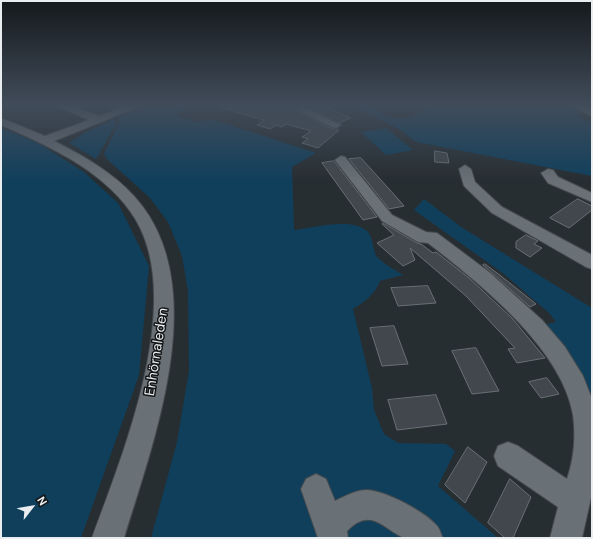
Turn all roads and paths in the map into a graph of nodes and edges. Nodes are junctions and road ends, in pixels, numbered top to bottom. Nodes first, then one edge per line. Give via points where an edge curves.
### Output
1 (22, 130) edge
2 (72, 130) edge
3 (45, 140) junction
4 (341, 160) dead end
5 (465, 169) dead end
6 (548, 173) dead end
7 (592, 198) edge
8 (592, 263) edge
9 (508, 456) dead end
10 (316, 489) dead end
11 (575, 501) junction
12 (332, 532) edge
13 (108, 538) edge
14 (427, 538) edge
15 (566, 538) edge

1 - 3 street, Enhörnaleden
2 - 3 street
3 - 13 street, Enhörnaleden via 92,168 129,199 148,227 159,262 166,311 155,374 140,442
4 - 11 street via 387,218 424,238 431,237 472,268 518,307 557,355 576,390 587,428 588,448
5 - 8 street via 469,183 497,210
6 - 7 street via 554,180
9 - 11 street
10 - 12 street
11 - 15 street
12 - 14 street via 344,513 365,505 393,512

